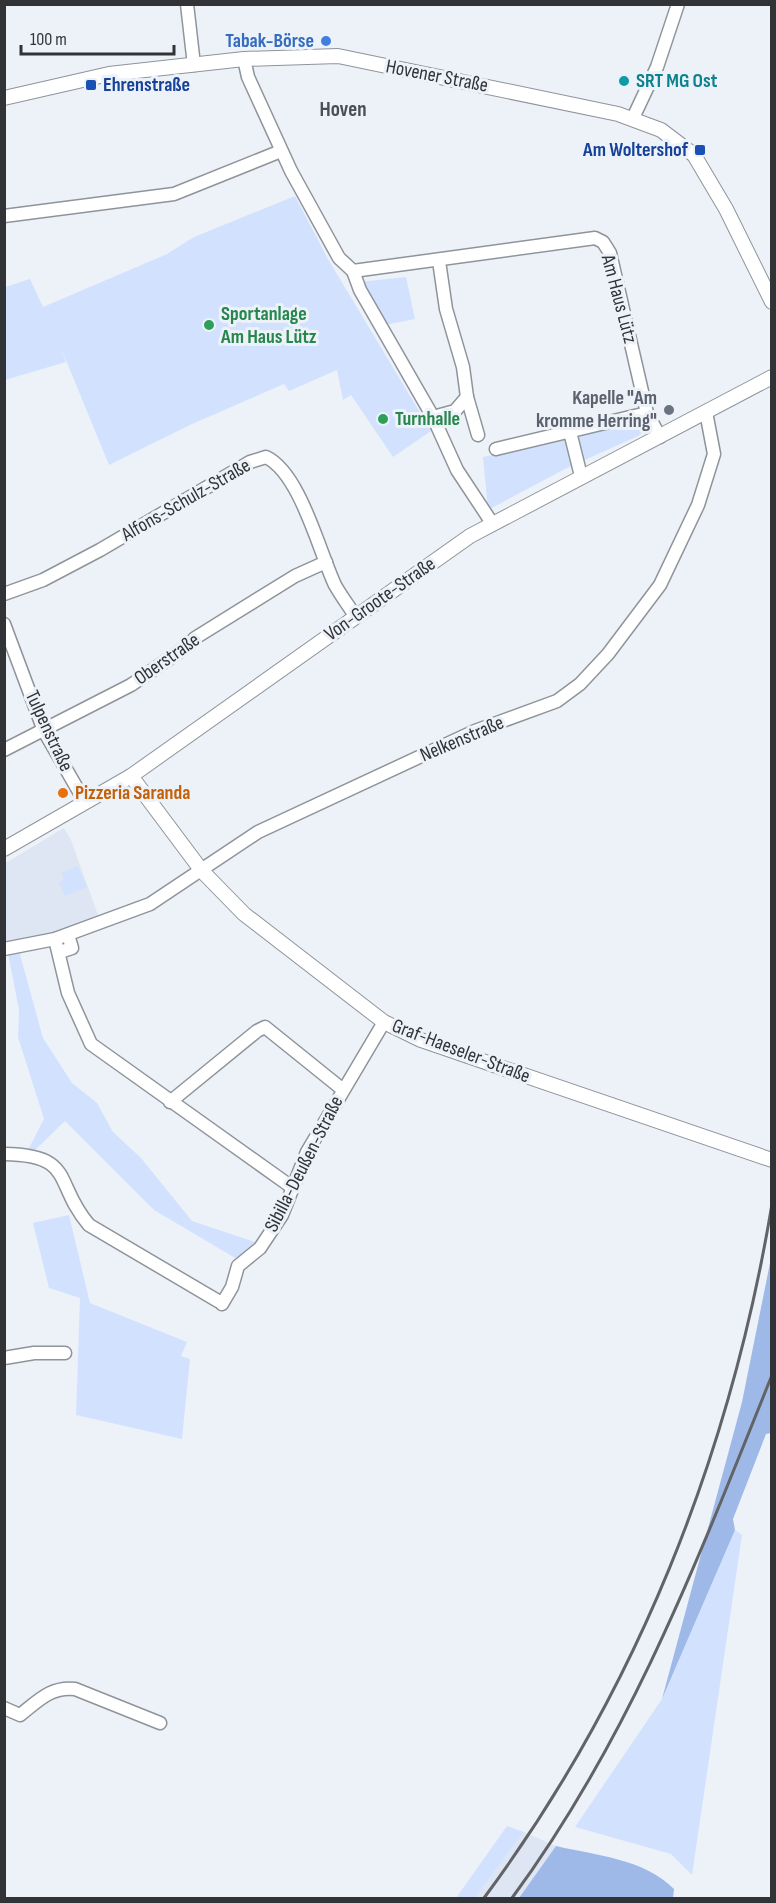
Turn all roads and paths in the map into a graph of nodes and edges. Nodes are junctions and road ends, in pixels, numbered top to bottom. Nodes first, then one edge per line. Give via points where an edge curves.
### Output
1 (187, 4) edge
2 (678, 4) edge
3 (244, 59) junction
4 (194, 65) junction
5 (4, 98) edge
6 (633, 118) junction
7 (281, 151) junction
8 (4, 216) edge
9 (439, 261) junction
10 (353, 271) junction
11 (771, 302) edge
12 (771, 377) edge
13 (467, 397) junction
14 (706, 412) junction
15 (647, 413) junction
16 (433, 417) junction
17 (570, 432) junction
18 (478, 435) dead end
19 (660, 437) junction
20 (496, 449) dead end
21 (581, 476) junction
22 (492, 523) junction
23 (326, 562) junction
24 (4, 594) edge
25 (356, 616) junction
26 (4, 624) edge
27 (44, 731) junction
28 (4, 750) edge
29 (131, 776) junction
30 (85, 802) junction
31 (4, 849) edge
32 (202, 871) junction
33 (61, 937) junction
34 (4, 949) edge
35 (384, 1022) junction
36 (342, 1089) junction
37 (170, 1101) junction
38 (4, 1154) edge
39 (771, 1160) edge
40 (293, 1188) junction
41 (65, 1353) dead end
42 (4, 1358) edge
43 (4, 1708) edge
44 (160, 1723) dead end

1 - 4 street
2 - 6 street via 657,67
3 - 4 street, Hovener Straße
3 - 6 street, Hovener Straße via 338,56
3 - 7 street via 248,77
4 - 5 street, Hovener Straße via 91,77
6 - 11 street, Hovener Straße via 661,130 694,155 726,209
7 - 8 street via 174,194
7 - 10 street via 339,258
9 - 10 street, Am Haus Lütz
9 - 13 street
9 - 15 street, Am Haus Lütz via 595,238 603,242 610,253
10 - 16 street
12 - 14 street, Von-Groote-Straße
13 - 16 street via 455,411
13 - 18 street
14 - 19 street, Von-Groote-Straße
14 - 32 street, Nelkenstraße via 714,454 698,505 660,585 609,654 579,684 557,701 475,731 265,829
15 - 17 street
15 - 19 street, Am Haus Lütz
16 - 22 street via 457,470
17 - 20 street
17 - 21 street
19 - 21 street, Von-Groote-Straße
21 - 22 street, Von-Groote-Straße
22 - 25 street, Von-Groote-Straße
23 - 24 street, Alfons-Schulz-Straße via 302,501 276,462 266,457 250,462 53,575
23 - 25 street, Alfons-Schulz-Straße via 336,588
23 - 27 street, Oberstraße via 295,576 195,638 131,685
25 - 29 street, Von-Groote-Straße
26 - 27 street, Tulpenstraße
27 - 28 street, Oberstraße
27 - 30 street, Tulpenstraße
29 - 30 street, Von-Groote-Straße
29 - 32 street, Graf-Haeseler-Straße
30 - 31 street, Von-Groote-Straße
32 - 33 street, Nelkenstraße via 150,904
32 - 35 street, Graf-Haeseler-Straße via 244,914
33 - 34 street, Nelkenstraße
33 - 37 street via 68,993 92,1044
35 - 36 street, Sibilla-Deußen-Straße
35 - 39 street, Graf-Haeseler-Straße via 432,1044
36 - 37 street via 265,1027
36 - 40 street, Sibilla-Deußen-Straße via 307,1152
37 - 40 street
38 - 40 street, Sibilla-Deußen-Straße via 31,1154 48,1160 64,1176 79,1213 89,1225 220,1302 232,1287 238,1266 261,1248
41 - 42 street
43 - 44 street via 20,1715 45,1694 65,1687

